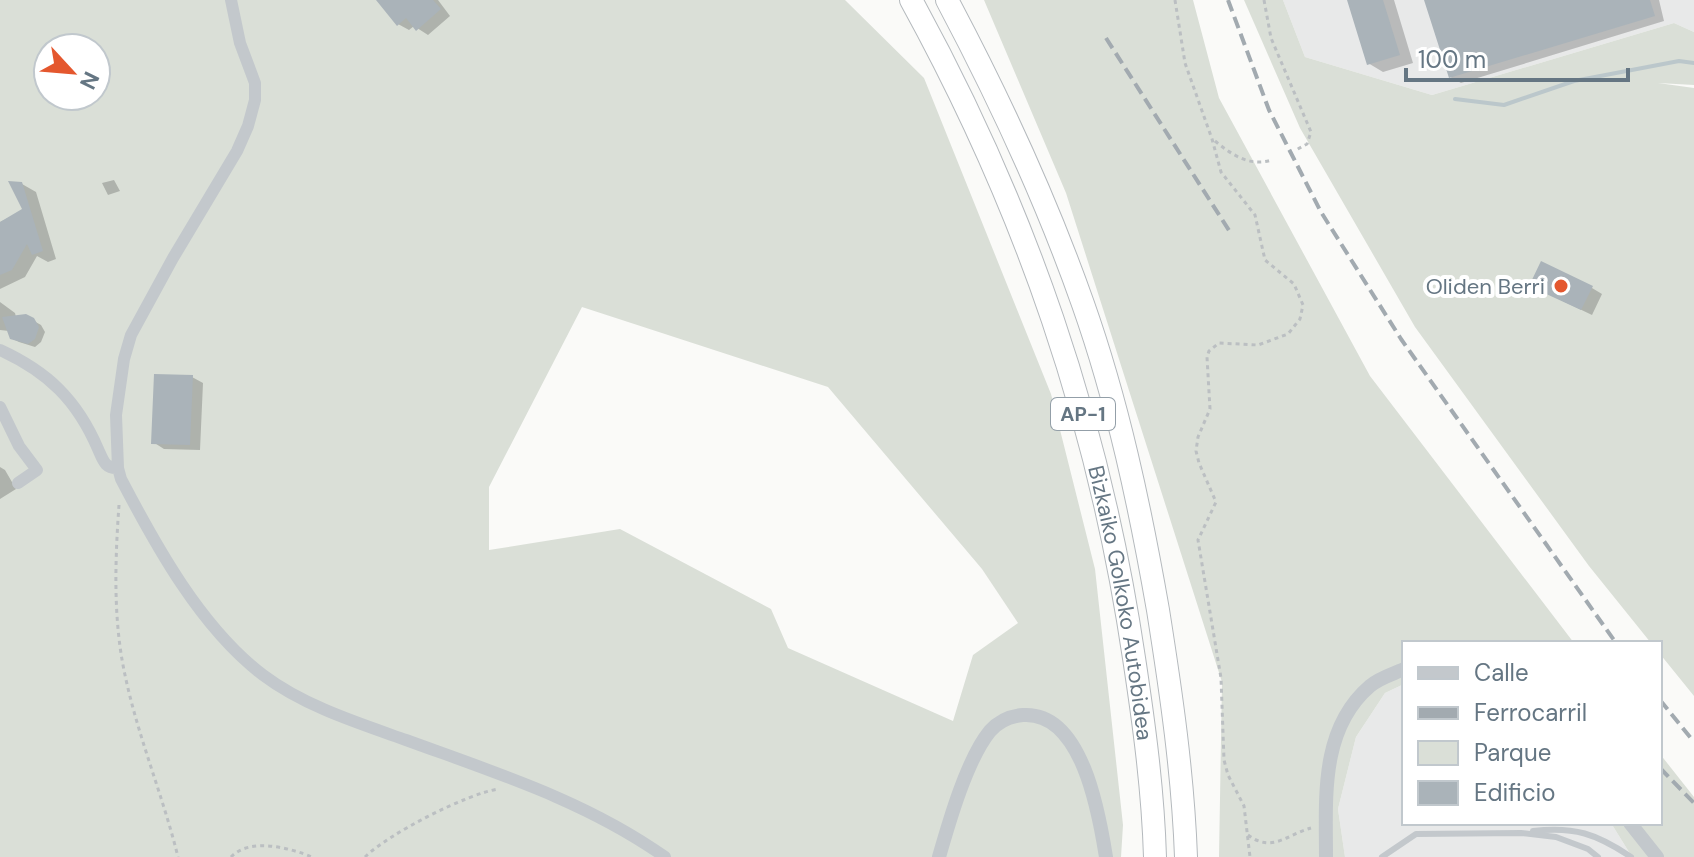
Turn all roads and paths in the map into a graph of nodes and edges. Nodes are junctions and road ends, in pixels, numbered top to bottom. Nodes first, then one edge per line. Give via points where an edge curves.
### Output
1 (231, 0) edge
2 (911, 0) edge
3 (947, 0) edge
4 (1175, 0) edge
5 (1264, 0) edge
6 (1212, 139) junction
7 (1296, 150) dead end
8 (1272, 160) dead end
9 (0, 350) edge
10 (0, 407) edge
11 (120, 474) junction
12 (18, 483) dead end
13 (1402, 670) edge
14 (498, 790) dead end
15 (1632, 825) edge
16 (1326, 833) junction
17 (1521, 833) junction
18 (1247, 835) junction
19 (178, 857) edge
20 (231, 857) edge
21 (312, 857) edge
22 (365, 857) edge
23 (665, 857) edge
24 (939, 857) edge
25 (1106, 857) edge
26 (1155, 857) edge
27 (1186, 857) edge
28 (1250, 857) edge
29 (1326, 857) edge
30 (1382, 857) edge
31 (1598, 857) edge
32 (1631, 857) edge
33 (1657, 857) edge

1 - 11 street via 255,100 237,151 131,335 118,401
2 - 26 highway, Bizkaiko Golkoko Autobidea / AP-1 via 1019,222 1083,412 1131,638 1148,746
3 - 27 highway, Bizkaiko Golkoko Autobidea / AP-1 via 1034,178 1112,395 1163,644
4 - 6 path via 1185,63
5 - 7 path via 1271,38 1311,132 1307,144
6 - 8 path via 1241,158 1259,164
6 - 18 path via 1223,177 1255,215 1265,260 1294,284 1303,305 1288,334 1258,345 1215,344 1209,351 1210,409 1197,443 1199,463 1216,502 1198,540 1221,678 1224,760 1244,806
9 - 11 street via 29,363 53,383 87,423 105,465
10 - 12 street via 37,470
11 - 19 path via 119,641
11 - 23 street via 177,577 243,659 265,677 344,717 563,798
13 - 16 street via 1372,685 1345,714 1331,748
14 - 22 path via 471,796 394,834
15 - 33 street
16 - 18 path via 1308,828 1269,844
16 - 29 street
17 - 30 lane via 1416,834
17 - 31 lane via 1556,837
17 - 32 lane via 1579,831
18 - 28 path
20 - 21 path via 251,846
24 - 25 street via 974,757 991,730 1004,720 1031,715 1059,726 1069,737 1082,764

